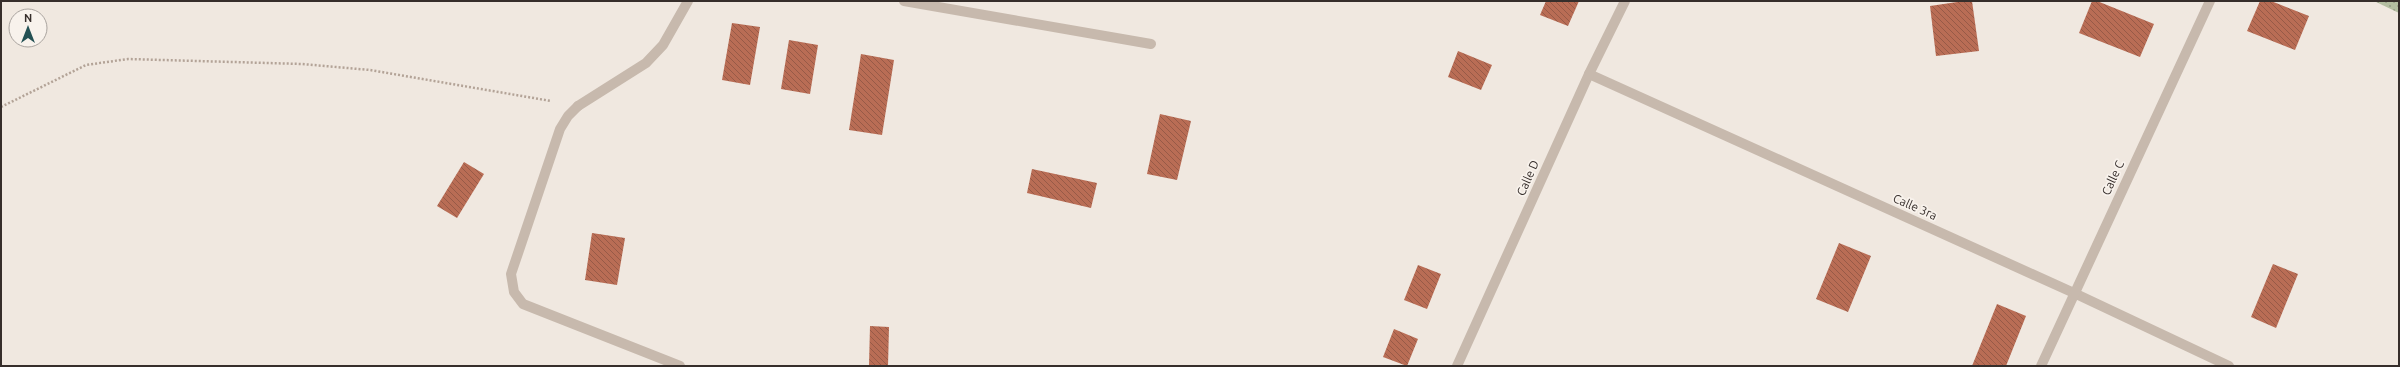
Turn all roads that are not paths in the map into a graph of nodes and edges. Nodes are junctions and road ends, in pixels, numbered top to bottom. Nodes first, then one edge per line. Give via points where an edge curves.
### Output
1 (688, 1) edge
2 (904, 1) edge
3 (1625, 1) edge
4 (2210, 1) edge
5 (1151, 44) dead end
6 (1589, 74) junction
7 (2074, 293) junction
8 (680, 366) edge
9 (1458, 366) edge
10 (2041, 366) edge
11 (2229, 366) edge

1 - 8 street via 663,45 646,64 578,106 568,116 560,129 511,274 514,292 523,304
2 - 5 street
3 - 6 street, Calle D
4 - 7 street, Calle C
6 - 7 street, Calle 3ra
6 - 9 street, Calle D
7 - 10 street, Calle C
7 - 11 street, Calle 3ra

